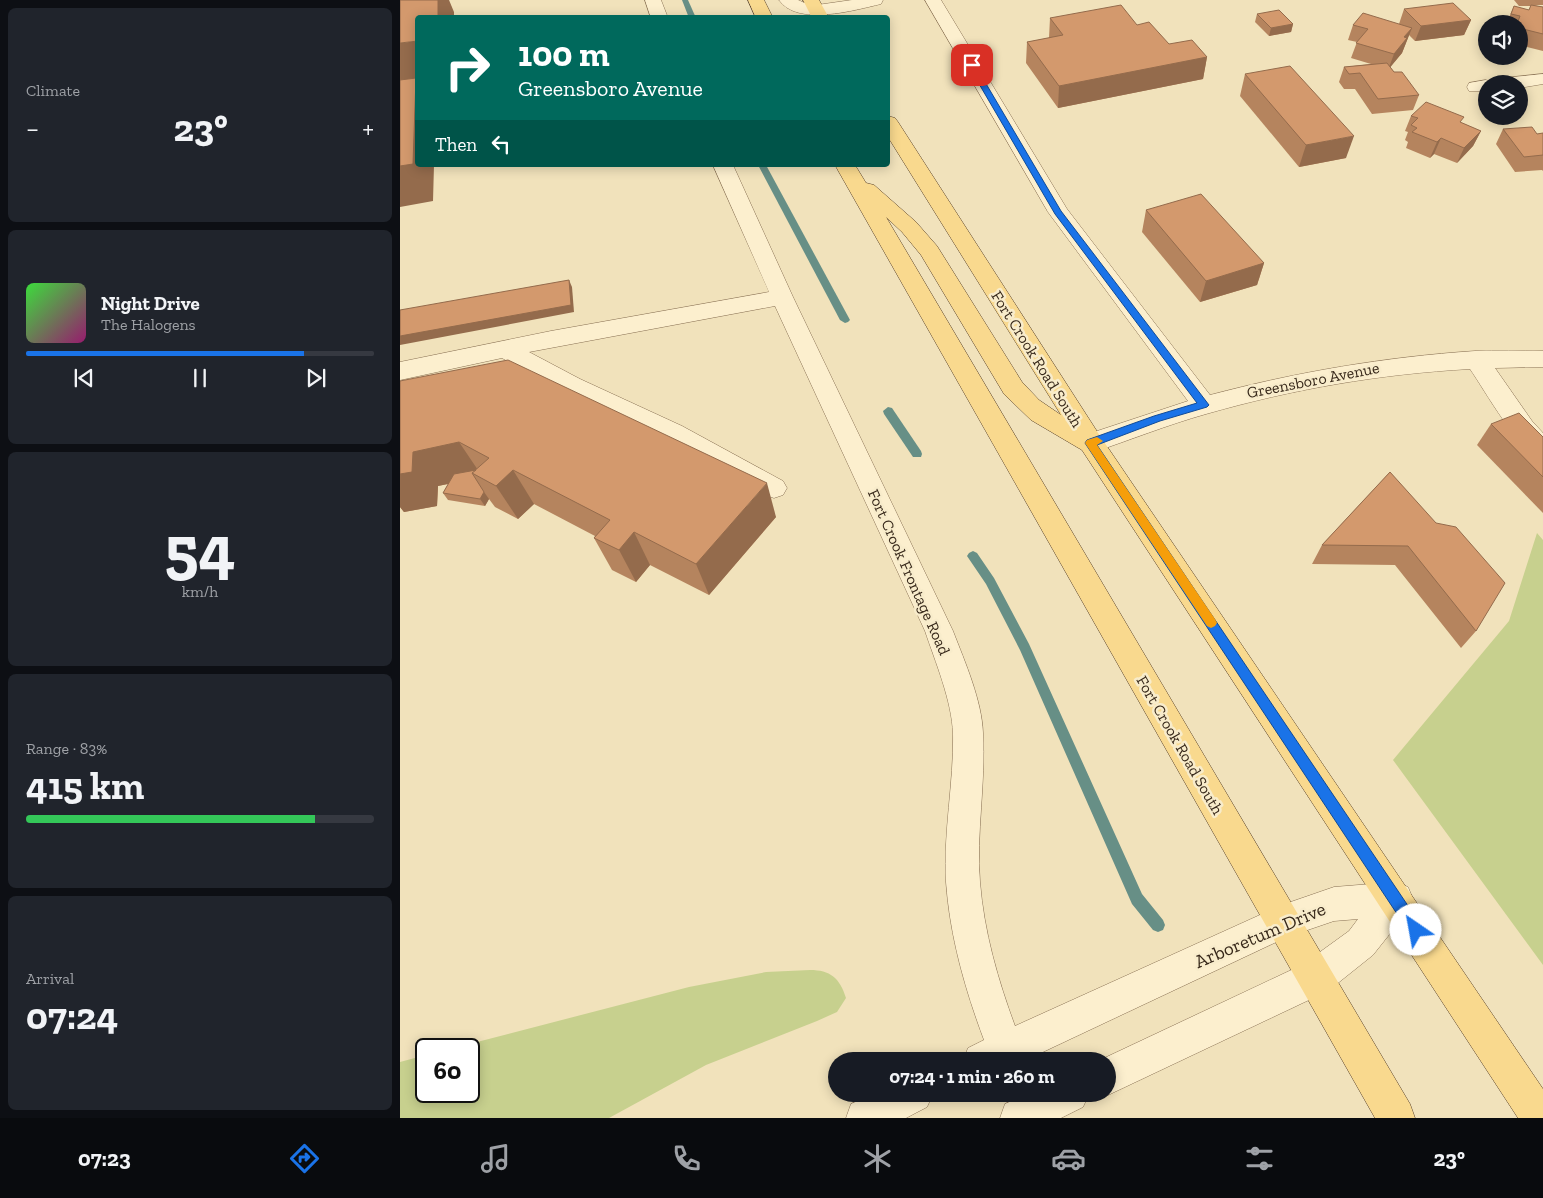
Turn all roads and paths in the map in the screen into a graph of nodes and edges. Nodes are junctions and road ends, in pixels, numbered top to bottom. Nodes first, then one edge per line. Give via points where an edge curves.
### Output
1 (653, 0) edge
2 (756, 0) edge
3 (787, 0) edge
4 (875, 0) edge
5 (933, 0) edge
6 (816, 9) edge
7 (659, 15) edge
8 (764, 15) edge
9 (1543, 79) edge
10 (1528, 81) edge
11 (890, 125) edge
12 (724, 167) edge
13 (847, 169) edge
14 (782, 297) junction
15 (505, 349) junction
16 (1476, 359) junction
17 (1543, 359) edge
18 (400, 371) edge
19 (1204, 405) junction
20 (1091, 443) junction
21 (1543, 449) edge
22 (774, 488) dead end
23 (1396, 899) junction
24 (1282, 922) junction
25 (1315, 978) junction
26 (998, 1052) edge
27 (1009, 1052) edge
28 (1116, 1072) edge
29 (898, 1102) edge
30 (1044, 1102) edge
31 (1024, 1108) edge
32 (865, 1118) edge
33 (1396, 1118) edge
34 (1540, 1118) edge

1 - 7 street
2 - 8 main road
3 - 6 street via 799,9
4 - 6 street
5 - 19 street via 1058,212
9 - 10 street
11 - 20 main road, Fort Crook Road South
12 - 14 street, Fort Crook Frontage Road
13 - 20 main road via 909,227 929,251 1023,401 1038,414
13 - 24 main road, Fort Crook Road South
14 - 15 street
14 - 26 street, Fort Crook Frontage Road via 939,631 958,685 968,732 963,880 970,932
15 - 18 street
15 - 22 street
16 - 17 street, Greensboro Avenue
16 - 19 street, Greensboro Avenue via 1376,367 1315,377
16 - 21 street via 1523,428
19 - 20 street, Greensboro Avenue via 1157,418
20 - 23 main road, Fort Crook Road South
23 - 24 street, Arboretum Drive via 1334,904
23 - 25 street via 1361,944
23 - 34 main road, Fort Crook Road South
24 - 25 main road, Fort Crook Road South
24 - 27 street, Arboretum Drive
25 - 28 street
25 - 33 main road, Fort Crook Road South
29 - 32 street
30 - 31 street

